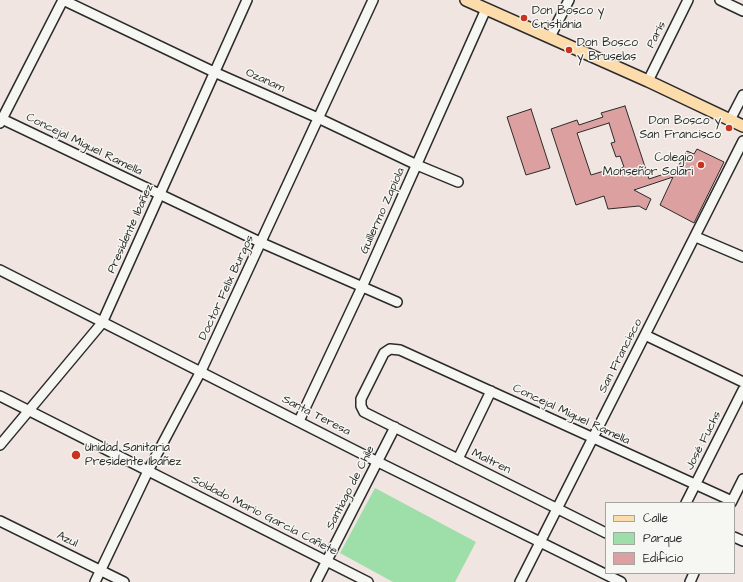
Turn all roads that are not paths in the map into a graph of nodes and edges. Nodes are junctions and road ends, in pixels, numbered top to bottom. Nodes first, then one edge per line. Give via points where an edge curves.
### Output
1 (63, 0) edge
2 (246, 0) edge
3 (372, 0) edge
4 (466, 0) edge
5 (569, 0) edge
6 (688, 0) edge
7 (720, 0) edge
8 (486, 9) junction
9 (743, 11) edge
10 (550, 37) junction
11 (214, 72) junction
12 (648, 80) junction
13 (743, 94) edge
14 (318, 118) junction
15 (1, 120) edge
16 (730, 120) junction
17 (743, 126) edge
18 (743, 141) edge
19 (417, 165) junction
20 (458, 182) dead end
21 (159, 194) junction
22 (696, 237) junction
23 (262, 243) junction
24 (743, 257) edge
25 (0, 270) edge
26 (362, 287) junction
27 (397, 302) dead end
28 (102, 323) junction
29 (645, 335) junction
30 (201, 371) junction
31 (743, 382) edge
32 (743, 390) edge
33 (491, 391) junction
34 (0, 396) edge
35 (29, 410) junction
36 (364, 412) joint
37 (299, 421) junction
38 (395, 427) junction
39 (593, 438) junction
40 (0, 445) edge
41 (458, 459) junction
42 (378, 462) junction
43 (148, 471) junction
44 (743, 479) edge
45 (695, 485) junction
46 (686, 502) edge
47 (731, 502) edge
48 (558, 508) junction
49 (0, 521) edge
50 (605, 533) edge
51 (540, 542) junction
52 (327, 561) junction
53 (101, 570) junction
54 (95, 582) edge
55 (124, 582) edge
56 (316, 582) edge
57 (368, 582) edge
58 (520, 582) edge
59 (621, 582) edge

1 - 11 street, Ozanam
1 - 15 street
2 - 11 street, Presidente Ibañez
3 - 14 street, Doctor Felix Burgos
4 - 8 main road
5 - 10 street
6 - 12 street, París
7 - 9 street
8 - 10 main road
8 - 19 street, Guillermo Zapiola
10 - 12 main road
11 - 14 street, Ozanam
11 - 21 street, Presidente Ibañez
12 - 16 main road
13 - 16 street
14 - 19 street, Ozanam
14 - 23 street, Doctor Felix Burgos
15 - 21 street, Concejal Miguel Ramella
16 - 17 main road
18 - 22 street, San Francisco
19 - 20 street, Ozanam
19 - 26 street, Guillermo Zapiola
21 - 23 street, Concejal Miguel Ramella
21 - 28 street, Presidente Ibañez
22 - 24 street
22 - 29 street, San Francisco
23 - 26 street, Concejal Miguel Ramella
23 - 30 street, Doctor Felix Burgos
25 - 28 street, Santa Teresa
26 - 27 street, Concejal Miguel Ramella
26 - 37 street, Guillermo Zapiola
28 - 30 street, Santa Teresa
28 - 35 street, Presidente Ibañez
29 - 31 street
29 - 39 street, San Francisco
30 - 37 street, Santa Teresa
30 - 43 street, Doctor Felix Burgos
32 - 45 street, José Fuchs
33 - 36 street, Concejal Miguel Ramella via 400,350 390,349 384,353 361,400
33 - 39 street, Concejal Miguel Ramella
33 - 41 street
34 - 35 street, Soldado Mario García Cañete
35 - 40 street, Presidente Ibañez
35 - 43 street, Soldado Mario García Cañete
36 - 38 street, Maltren
37 - 42 street, Santa Teresa
38 - 41 street, Maltren
38 - 42 street, Santiago de Chile
39 - 45 street, Concejal Miguel Ramella
39 - 48 street, San Francisco
41 - 48 street, Maltren
42 - 51 street, Santa Teresa
42 - 52 street, Santiago de Chile
43 - 52 street, Soldado Mario García Cañete
43 - 53 street, Doctor Felix Burgos
44 - 47 street
45 - 46 street, José Fuchs
45 - 47 street, Concejal Miguel Ramella
48 - 50 street, Maltren
48 - 51 street, San Francisco
49 - 53 street, Azul
51 - 58 street, San Francisco
51 - 59 street, Santa Teresa
52 - 56 street, Santiago de Chile
52 - 57 street, Soldado Mario García Cañete
53 - 54 street, Doctor Felix Burgos
53 - 55 street, Azul

